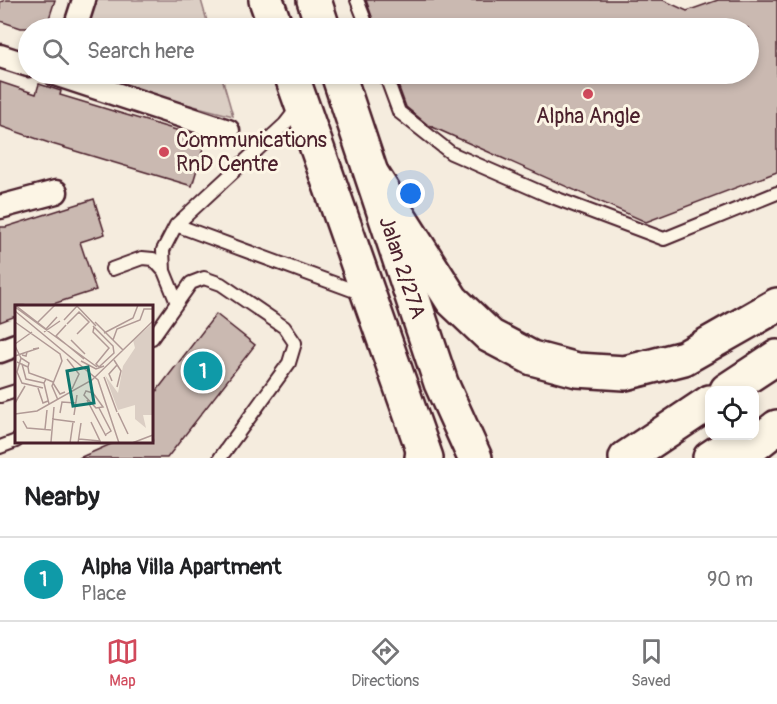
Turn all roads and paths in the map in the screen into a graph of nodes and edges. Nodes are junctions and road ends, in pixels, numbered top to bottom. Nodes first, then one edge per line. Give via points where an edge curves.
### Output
1 (84, 0) edge
2 (266, 0) edge
3 (314, 0) edge
4 (357, 0) edge
5 (78, 18) edge
6 (272, 18) edge
7 (320, 18) edge
8 (364, 18) edge
9 (0, 56) edge
10 (18, 62) edge
11 (89, 84) edge
12 (341, 84) edge
13 (389, 84) edge
14 (296, 88) edge
15 (228, 131) dead end
16 (373, 176) junction
17 (56, 192) dead end
18 (777, 193) edge
19 (0, 207) edge
20 (176, 225) junction
21 (112, 269) dead end
22 (164, 271) junction
23 (369, 296) junction
24 (177, 303) junction
25 (777, 305) edge
26 (153, 337) edge
27 (15, 345) edge
28 (777, 346) edge
29 (0, 351) edge
30 (777, 357) edge
31 (720, 386) edge
32 (732, 386) edge
33 (15, 391) edge
34 (0, 396) edge
35 (705, 396) edge
36 (705, 405) edge
37 (777, 413) edge
38 (759, 425) edge
39 (777, 427) edge
40 (736, 440) edge
41 (15, 441) edge
42 (0, 447) edge
43 (424, 456) edge
44 (220, 458) edge
45 (475, 458) edge
46 (615, 458) edge
47 (626, 458) edge
48 (710, 458) edge
49 (738, 458) edge

1 - 5 street
2 - 6 main road
3 - 7 main road
4 - 8 lane
9 - 10 street
11 - 15 street
12 - 16 main road, Jalan 2/27A
13 - 18 lane via 399,112 452,153 547,195 664,238
14 - 20 lane via 285,124
14 - 23 main road, Jalan 2/27A
16 - 25 main road via 452,300 490,336 532,358 577,370 625,373 684,358
16 - 45 main road, Jalan 2/27A via 441,383
17 - 19 street
20 - 22 lane via 163,250
20 - 23 lane
21 - 22 lane via 142,258 153,260
22 - 24 lane
23 - 43 main road, Jalan 2/27A
24 - 26 lane
24 - 44 lane via 191,283 204,278 221,284 284,327 295,343 289,363
27 - 29 street
28 - 31 main road
30 - 32 main road
33 - 34 lane
35 - 46 main road
36 - 47 main road
37 - 38 main road
39 - 49 main road
40 - 48 main road
41 - 42 lane

